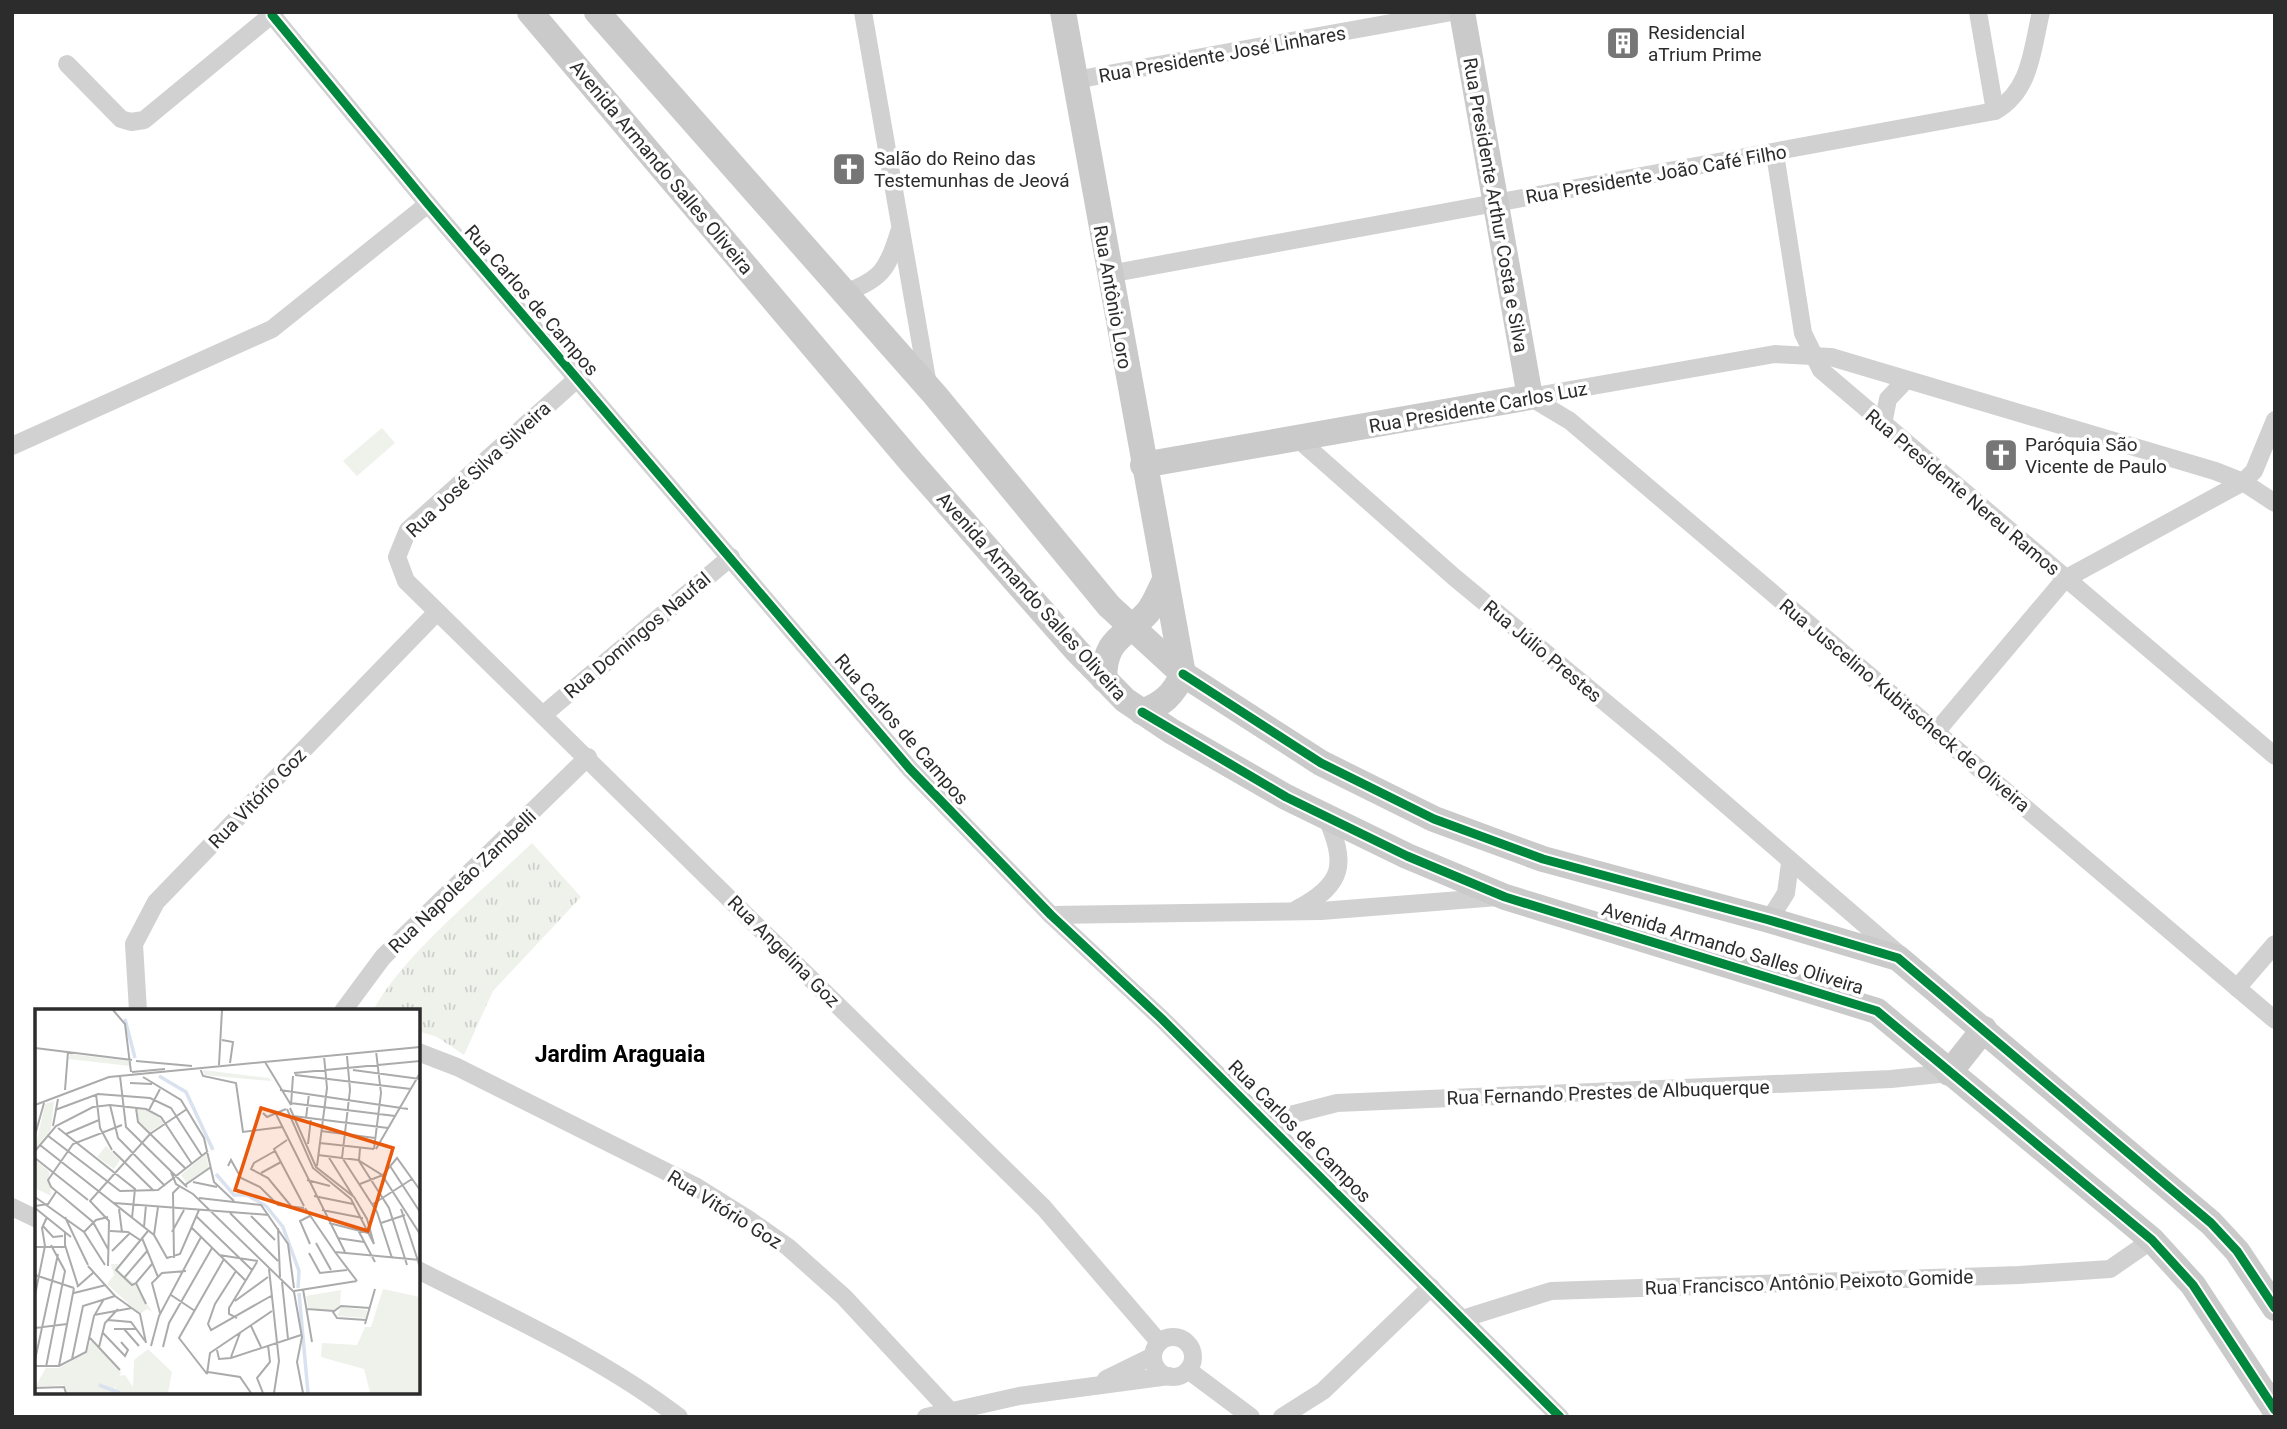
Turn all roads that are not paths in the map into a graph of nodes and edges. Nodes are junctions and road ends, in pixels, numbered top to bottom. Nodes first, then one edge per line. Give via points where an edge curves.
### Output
1 (530, 12) edge
2 (597, 12) edge
3 (863, 12) edge
4 (1063, 12) edge
5 (1452, 12) edge
6 (1462, 12) edge
7 (1978, 12) edge
8 (2040, 12) edge
9 (273, 14) edge
10 (67, 64) dead end
11 (1075, 80) junction
12 (1995, 111) junction
13 (1775, 154) junction
14 (1496, 202) junction
15 (428, 204) junction
16 (900, 228) junction
17 (1109, 274) junction
18 (844, 293) junction
19 (1813, 356) junction
20 (577, 379) junction
21 (1906, 380) junction
22 (929, 388) junction
23 (1530, 397) junction
24 (2275, 421) edge
25 (1883, 424) junction
26 (1297, 438) junction
27 (12, 446) edge
28 (1143, 466) junction
29 (2243, 482) junction
30 (2275, 503) edge
31 (731, 557) junction
32 (400, 569) joint
33 (2065, 579) junction
34 (1164, 582) junction
35 (437, 612) junction
36 (1129, 627) junction
37 (1183, 674) junction
38 (1104, 679) junction
39 (1142, 712) junction
40 (544, 713) junction
41 (1936, 732) junction
42 (2275, 756) edge
43 (588, 757) junction
44 (1326, 816) junction
45 (1790, 863) junction
46 (1505, 897) junction
47 (1297, 909) junction
48 (1052, 915) junction
49 (1769, 920) junction
50 (2275, 944) edge
51 (1909, 965) junction
52 (2237, 988) junction
53 (138, 1009) edge
54 (344, 1009) edge
55 (2275, 1020) edge
56 (1984, 1030) junction
57 (420, 1053) edge
58 (1949, 1073) junction
59 (1272, 1129) junction
60 (12, 1206) edge
61 (35, 1218) edge
62 (2152, 1240) junction
63 (420, 1271) edge
64 (1431, 1287) junction
65 (2275, 1308) edge
66 (1462, 1319) junction
67 (1156, 1349) junction
68 (1188, 1370) junction
69 (1169, 1376) junction
70 (1094, 1385) junction
71 (2275, 1410) edge
72 (950, 1411) junction
73 (679, 1417) edge
74 (926, 1417) edge
75 (1251, 1417) edge
76 (1282, 1417) edge
77 (1560, 1417) edge

1 - 38 street, Avenida Armando Salles Oliveira via 913,464
2 - 18 street, Avenida Armando Salles Oliveira
3 - 16 street
4 - 11 street, Rua Antônio Loro
5 - 11 street, Rua Presidente José Linhares
6 - 14 street, Rua Presidente Arthur Costa e Silva
7 - 12 street
8 - 12 street via 2023,85 2014,99
9 - 10 street via 144,120 121,119
9 - 15 street, Rua Carlos de Campos
11 - 17 street, Rua Antônio Loro
12 - 13 street, Rua Presidente João Café Filho
13 - 14 street, Rua Presidente João Café Filho
13 - 19 street, Rua Presidente Nereu Ramos via 1803,332
14 - 17 street, Rua Presidente João Café Filho
14 - 23 street, Rua Presidente Arthur Costa e Silva
15 - 20 street, Rua Carlos de Campos
15 - 27 street via 272,329
16 - 18 street via 881,273
16 - 22 street
17 - 28 street, Rua Antônio Loro
18 - 22 street, Avenida Armando Salles Oliveira
19 - 21 street, Rua Presidente Carlos Luz via 1832,357
19 - 23 street, Rua Presidente Carlos Luz via 1775,355
19 - 25 street, Rua Presidente Nereu Ramos via 1834,383
20 - 31 street, Rua Carlos de Campos
20 - 32 street, Rua José Silva Silveira via 408,530 397,557
21 - 25 street via 1888,399
21 - 29 street, Rua Presidente Carlos Luz
22 - 36 street, Avenida Armando Salles Oliveira
23 - 26 street, Rua Presidente Carlos Luz
23 - 41 street, Rua Juscelino Kubitscheck de Oliveira via 1570,421
24 - 29 street via 2254,471
25 - 33 street, Rua Presidente Nereu Ramos
26 - 28 street, Rua Presidente Carlos Luz
26 - 45 street, Rua Júlio Prestes
28 - 34 street, Rua Antônio Loro
29 - 30 street, Rua Presidente Carlos Luz
29 - 33 street
31 - 40 street, Rua Domingos Naufal
31 - 48 street, Rua Carlos de Campos via 910,769
32 - 35 street, Rua Angelina Goz via 405,581
33 - 41 street
33 - 42 street, Rua Presidente Nereu Ramos
34 - 36 street via 1150,609
34 - 37 street, Rua Antônio Loro
35 - 40 street, Rua Angelina Goz
35 - 53 street, Rua Vitório Goz via 156,902 134,944
36 - 37 street, Avenida Armando Salles Oliveira
36 - 38 street via 1108,651
37 - 39 street via 1176,690 1161,704
37 - 49 street, Avenida Armando Salles Oliveira via 1321,763 1434,819 1543,859
38 - 39 street, Avenida Armando Salles Oliveira
39 - 44 street, Avenida Armando Salles Oliveira via 1221,761
40 - 43 street, Rua Angelina Goz
41 - 52 street, Rua Juscelino Kubitscheck de Oliveira
43 - 54 street, Rua Napoleão Zambelli via 383,957
43 - 67 street, Rua Angelina Goz via 1044,1208
44 - 46 street, Avenida Armando Salles Oliveira
44 - 47 street via 1340,852 1338,872 1326,890
45 - 49 street via 1786,893
45 - 51 street, Rua Júlio Prestes
46 - 47 street via 1342,910
46 - 58 street, Avenida Armando Salles Oliveira via 1862,1004 1888,1019
47 - 48 street
48 - 59 street, Rua Carlos de Campos
49 - 51 street, Avenida Armando Salles Oliveira
50 - 52 street
51 - 56 street, Avenida Armando Salles Oliveira
52 - 55 street, Rua Juscelino Kubitscheck de Oliveira
56 - 58 street
56 - 65 street, Avenida Armando Salles Oliveira via 2211,1223 2237,1251
57 - 72 street, Rua Vitório Goz via 695,1186 751,1221 844,1297
58 - 59 street, Rua Fernando Prestes de Albuquerque via 1336,1103 1294,1114
58 - 62 street, Avenida Armando Salles Oliveira
59 - 64 street, Rua Carlos de Campos
60 - 61 street
62 - 66 street, Rua Francisco Antônio Peixoto Gomide via 2110,1269 1551,1291
62 - 71 street, Avenida Armando Salles Oliveira via 2193,1285
63 - 73 street via 545,1335
64 - 66 street, Rua Carlos de Campos
64 - 76 street via 1323,1391
66 - 77 street, Rua Carlos de Campos
67 - 68 street via 1171,1337 1184,1340 1193,1358
67 - 69 street via 1158,1369
67 - 70 street
68 - 69 street
68 - 75 street
69 - 70 street
70 - 72 street
72 - 74 street

